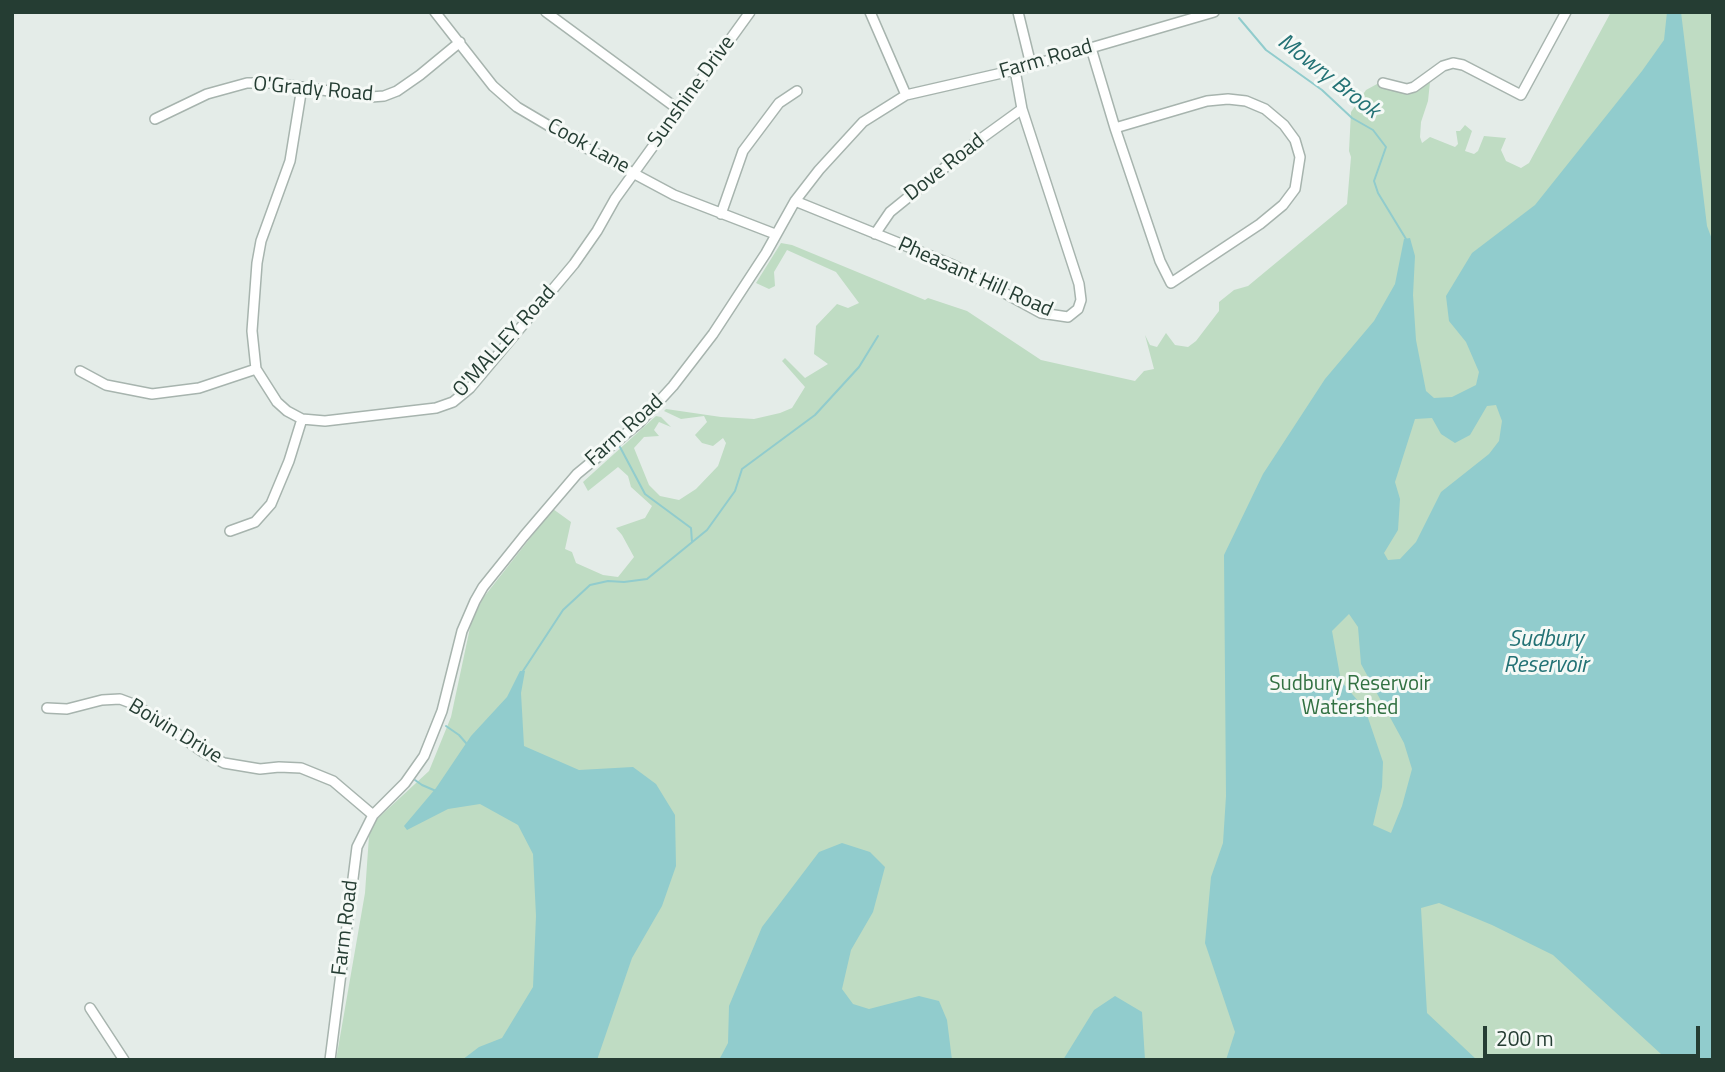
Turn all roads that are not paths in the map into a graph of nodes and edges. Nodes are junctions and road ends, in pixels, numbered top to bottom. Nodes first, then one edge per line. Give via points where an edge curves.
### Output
1 (435, 12) edge
2 (545, 12) edge
3 (750, 12) edge
4 (870, 12) edge
5 (1018, 12) edge
6 (1214, 12) edge
7 (1566, 12) edge
8 (460, 42) junction
9 (1091, 48) junction
10 (1031, 65) junction
11 (1015, 70) junction
12 (1383, 83) dead end
13 (302, 87) junction
14 (797, 91) dead end
15 (906, 95) junction
16 (1022, 109) junction
17 (679, 110) junction
18 (155, 119) dead end
19 (1115, 128) junction
20 (634, 172) junction
21 (795, 201) junction
22 (720, 214) junction
23 (775, 234) junction
24 (875, 234) junction
25 (256, 369) junction
26 (80, 371) dead end
27 (302, 419) junction
28 (230, 531) dead end
29 (47, 708) dead end
30 (373, 815) junction
31 (90, 1007) dead end
32 (124, 1060) edge
33 (330, 1060) edge

1 - 8 street, Cook Lane
2 - 17 street
3 - 17 street, Sunshine Drive
4 - 15 street
5 - 10 street
6 - 9 street, Farm Road
7 - 12 street via 1521,95 1453,63 1407,89
8 - 13 street, O'Grady Road via 388,95 371,97
8 - 20 street, Cook Lane via 511,102
9 - 10 street, Farm Road
9 - 19 street
10 - 11 street, Farm Road
11 - 15 street, Farm Road
11 - 16 street, Pheasant Hill Road
13 - 18 street, O'Grady Road via 241,84 207,94
13 - 25 street via 290,161 258,252 252,331
14 - 22 street via 779,103 743,151
15 - 21 street, Farm Road via 863,122
16 - 24 street, Dove Road via 890,212
16 - 24 street, Pheasant Hill Road via 1079,284 1078,309 1068,317 1041,313 979,276
17 - 20 street, Sunshine Drive
19 - 19 street via 1207,101 1246,101 1265,109 1295,140 1300,157 1295,189 1259,224 1171,284
20 - 22 street, Cook Lane
20 - 27 street, O'MALLEY Road via 573,264 459,398 427,410 325,421
21 - 23 street, Farm Road
21 - 24 street, Pheasant Hill Road
22 - 23 street, Cook Lane
23 - 30 street, Farm Road via 713,334 673,386 640,422 577,474 483,587 462,631 442,711 424,756
25 - 26 street via 199,388 152,394 106,385
25 - 27 street via 277,402
27 - 28 street via 271,504 255,522
29 - 30 street, Boivin Drive via 120,699 224,763 260,769 301,768 333,781
30 - 33 street, Farm Road via 354,862
31 - 32 street

